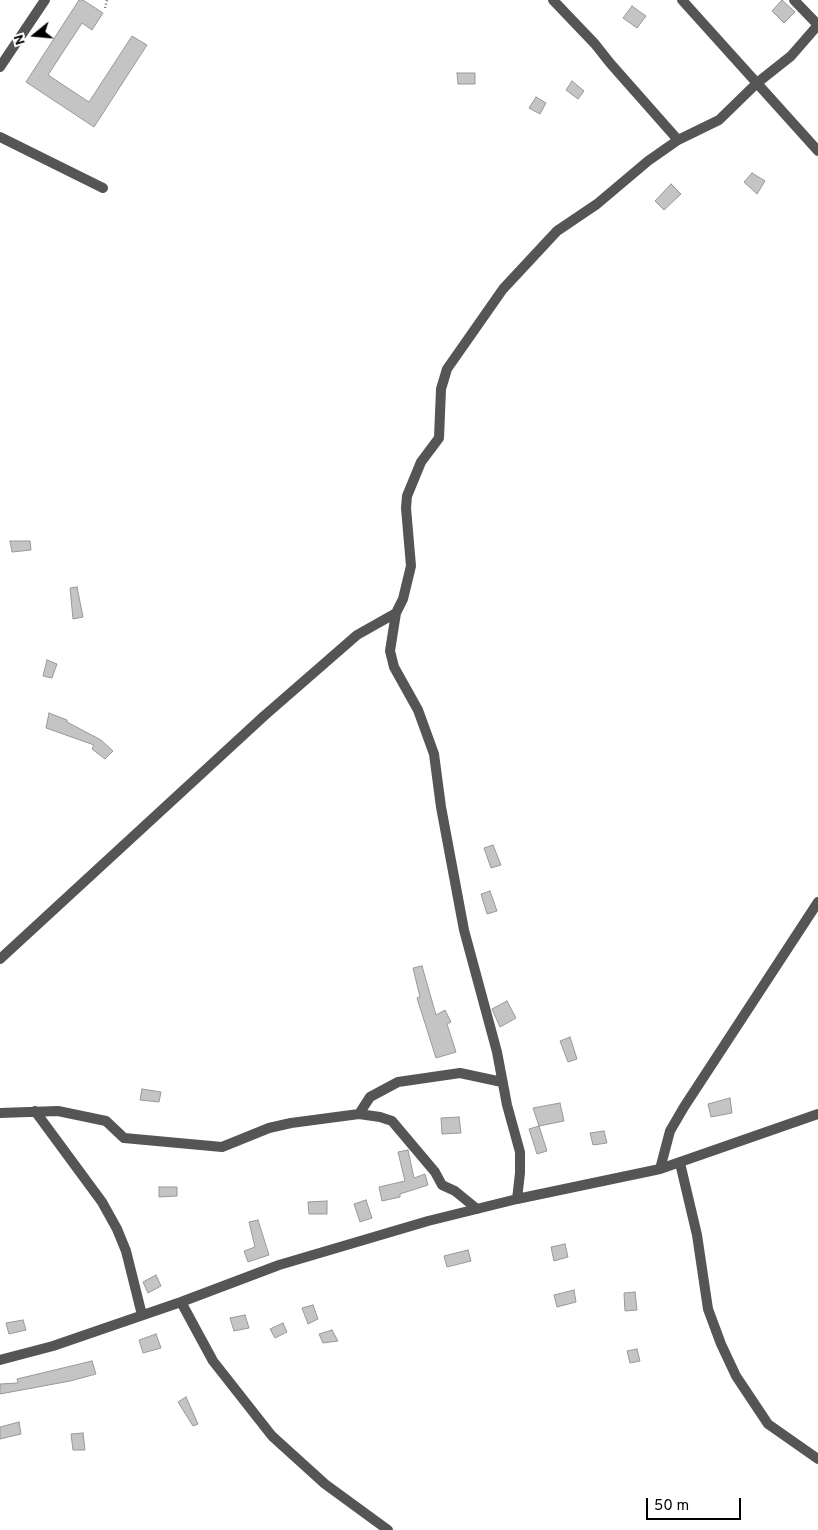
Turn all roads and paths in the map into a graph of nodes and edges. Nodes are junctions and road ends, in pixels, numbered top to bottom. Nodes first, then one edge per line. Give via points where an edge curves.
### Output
1 (46, 0) edge
2 (107, 0) edge
3 (553, 0) edge
4 (682, 0) edge
5 (794, 0) edge
6 (105, 8) dead end
7 (818, 25) edge
8 (0, 66) edge
9 (757, 83) junction
10 (0, 137) edge
11 (678, 140) junction
12 (818, 151) edge
13 (103, 188) dead end
14 (396, 613) junction
15 (818, 902) edge
16 (0, 959) edge
17 (502, 1082) junction
18 (35, 1111) junction
19 (0, 1113) edge
20 (359, 1114) junction
21 (818, 1114) edge
22 (680, 1163) junction
23 (660, 1169) junction
24 (517, 1199) junction
25 (477, 1209) junction
26 (181, 1302) junction
27 (142, 1315) junction
28 (0, 1360) edge
29 (818, 1459) edge
30 (388, 1530) edge

1 - 8 street
2 - 6 path
3 - 11 street
4 - 9 street
5 - 7 street
7 - 9 street via 791,56
9 - 11 street via 719,120
9 - 12 street
10 - 13 street
11 - 14 street via 597,204 556,230 503,290 446,369 441,389 439,438 421,462 407,496 411,566
14 - 16 street via 358,636 257,722
14 - 17 street via 390,651 394,667 418,710 434,754 464,930 498,1052
15 - 23 street via 684,1107 670,1131
17 - 20 street via 460,1073 398,1082 370,1097
17 - 24 street via 520,1152
18 - 19 street
18 - 20 street via 58,1111 106,1121 124,1138 222,1147 268,1128
18 - 27 street via 102,1202 117,1229
20 - 25 street via 392,1121 442,1185
21 - 22 street
22 - 23 street
22 - 29 street via 697,1235 708,1309 721,1344 736,1376 768,1424
23 - 24 street
24 - 25 street
25 - 26 street via 279,1265
26 - 27 street
26 - 30 street via 212,1360 272,1436 325,1484
27 - 28 street via 53,1346

